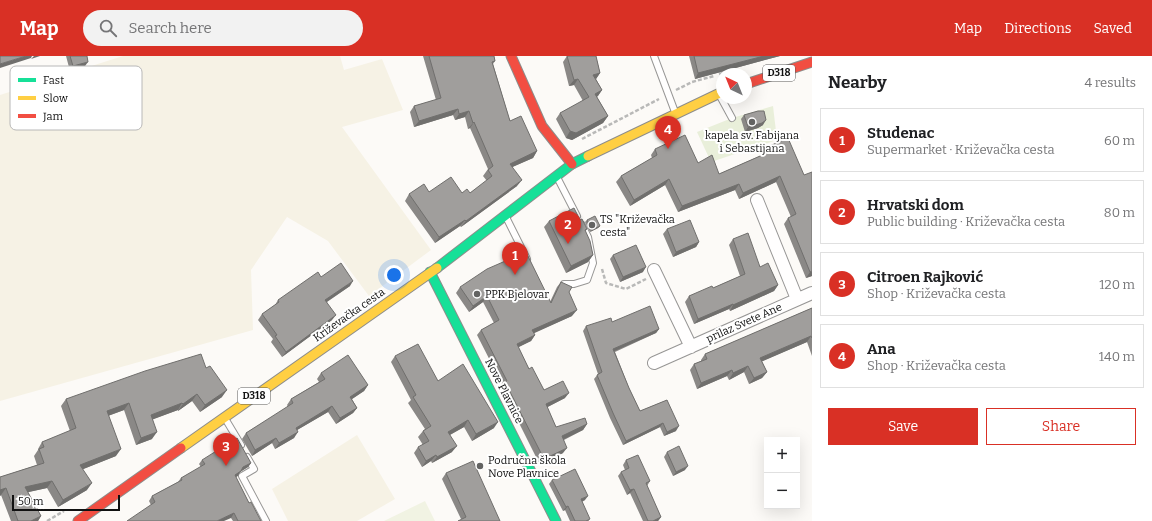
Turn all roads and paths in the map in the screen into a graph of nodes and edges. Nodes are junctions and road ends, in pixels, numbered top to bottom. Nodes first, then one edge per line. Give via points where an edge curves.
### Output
1 (511, 56) edge
2 (654, 56) edge
3 (812, 62) edge
4 (752, 82) edge
5 (716, 94) edge
6 (726, 104) edge
7 (676, 113) junction
8 (732, 118) dead end
9 (572, 164) junction
10 (556, 176) junction
11 (757, 200) dead end
12 (505, 216) junction
13 (600, 263) dead end
14 (530, 266) edge
15 (430, 272) junction
16 (654, 272) joint
17 (564, 284) edge
18 (812, 293) edge
19 (798, 299) junction
20 (691, 347) junction
21 (654, 363) dead end
22 (225, 417) junction
23 (78, 521) edge
24 (266, 521) edge
25 (556, 521) edge

1 - 9 main road via 542,126
2 - 7 lane
3 - 4 main road, D318
5 - 7 main road, Križevačka cesta / D318
6 - 8 lane
7 - 9 main road, Križevačka cesta / D318
9 - 10 main road, Križevačka cesta / D318
10 - 12 main road, Križevačka cesta / D318
10 - 17 lane via 588,237 593,263 587,280
11 - 19 street
12 - 14 lane
12 - 15 main road, Križevačka cesta / D318
13 - 16 path via 606,283 626,289
15 - 22 main road, Križevačka cesta / D318
15 - 25 main road, Nove Plavnice
16 - 20 street
18 - 19 street, prilaz Svete Ane
19 - 20 street, prilaz Svete Ane
20 - 21 street, prilaz Svete Ane
22 - 23 main road, Križevačka cesta / D318
22 - 24 lane via 254,469 242,476

